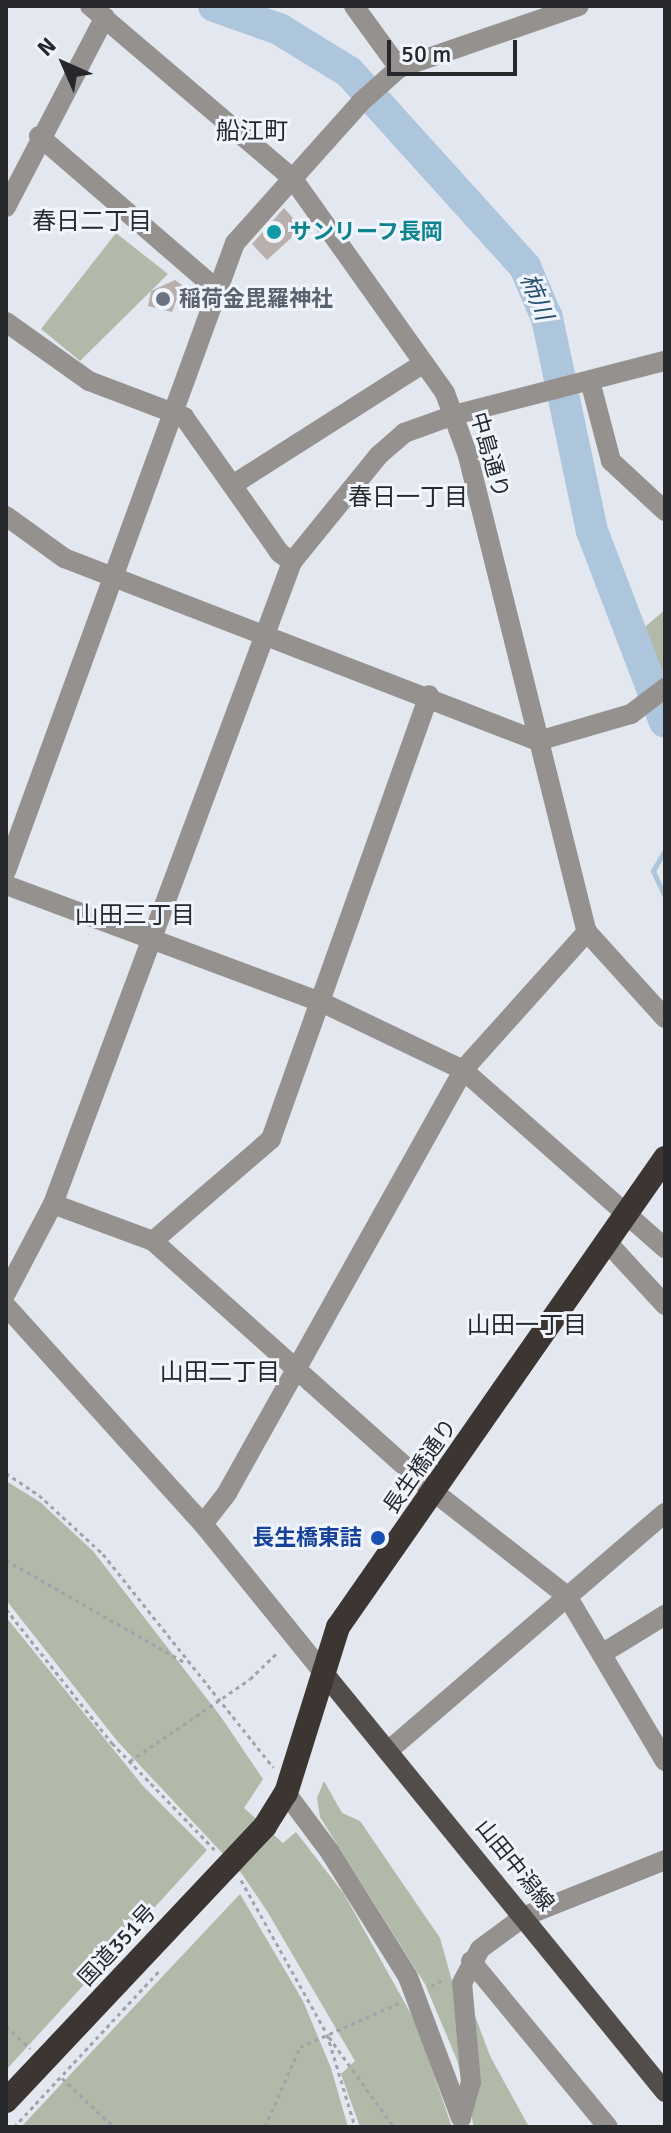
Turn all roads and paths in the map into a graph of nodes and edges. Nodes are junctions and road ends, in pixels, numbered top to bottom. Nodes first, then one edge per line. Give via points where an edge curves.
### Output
1 (354, 6) edge
2 (579, 6) edge
3 (98, 12) edge
4 (392, 72) junction
5 (39, 136) junction
6 (293, 179) junction
7 (6, 207) edge
8 (216, 289) junction
9 (6, 322) edge
10 (665, 361) edge
11 (424, 363) junction
12 (587, 382) junction
13 (172, 409) junction
14 (454, 415) junction
15 (234, 484) junction
16 (665, 511) edge
17 (6, 516) edge
18 (292, 562) junction
19 (112, 574) junction
20 (265, 633) junction
21 (665, 688) edge
22 (429, 695) junction
23 (538, 741) junction
24 (6, 871) edge
25 (6, 885) edge
26 (587, 932) junction
27 (152, 942) junction
28 (321, 1002) junction
29 (665, 1018) edge
30 (463, 1070) junction
31 (665, 1158) edge
32 (53, 1204) junction
33 (624, 1217) junction
34 (153, 1241) junction
35 (607, 1242) junction
36 (665, 1248) edge
37 (6, 1293) edge
38 (665, 1305) edge
39 (6, 1306) edge
40 (294, 1369) junction
41 (6, 1473) edge
42 (434, 1492) junction
43 (665, 1513) edge
44 (203, 1524) junction
45 (6, 1560) edge
46 (567, 1596) junction
47 (6, 1609) edge
48 (665, 1615) edge
49 (278, 1652) dead end
50 (603, 1653) junction
51 (188, 1663) junction
52 (323, 1672) junction
53 (218, 1701) junction
54 (388, 1751) junction
55 (130, 1761) junction
56 (665, 1761) edge
57 (273, 1767) dead end
58 (286, 1793) junction
59 (265, 1826) joint
60 (223, 1860) dead end
61 (665, 1860) edge
62 (232, 1871) dead end
63 (525, 1916) junction
64 (471, 1961) junction
65 (449, 1977) dead end
66 (425, 1990) dead end
67 (400, 2002) dead end
68 (6, 2026) edge
69 (327, 2034) junction
70 (39, 2057) dead end
71 (50, 2067) dead end
72 (665, 2092) edge
73 (6, 2101) edge
74 (462, 2122) edge
75 (114, 2127) edge
76 (265, 2127) edge
77 (355, 2127) edge
78 (394, 2127) edge
79 (608, 2127) edge

1 - 4 street
2 - 4 street
3 - 5 street
3 - 6 street, 中島通り
4 - 6 street
5 - 7 street
5 - 8 street
6 - 8 street via 235,243
6 - 11 street, 中島通り
8 - 13 street
9 - 13 street via 89,381
10 - 12 street
11 - 14 street, 中島通り
11 - 15 street
12 - 14 street
12 - 16 street via 611,461
13 - 15 street via 184,417
13 - 19 street
14 - 18 street via 392,442
14 - 23 street, 中島通り
15 - 18 street via 280,553
17 - 19 street via 64,558
18 - 20 street
19 - 20 street
19 - 24 street
20 - 22 street
20 - 27 street
21 - 23 street via 631,714
22 - 23 street
22 - 28 street
23 - 26 street, 中島通り
25 - 27 street
26 - 29 street, 中島通り
26 - 30 street
27 - 28 street
27 - 32 street
28 - 30 street
28 - 34 street via 271,1139
30 - 33 street
30 - 40 street
31 - 33 highway, 長生橋通り
32 - 34 street
32 - 37 street
33 - 35 highway, 長生橋通り
33 - 36 street
34 - 40 street
35 - 38 street
35 - 42 highway, 長生橋通り
39 - 44 street
40 - 42 street
40 - 44 street via 227,1493
41 - 51 path via 76,1527
42 - 46 street
42 - 52 highway, 長生橋通り via 338,1627
43 - 46 street
44 - 52 street
45 - 51 path
46 - 50 street
46 - 54 street
47 - 55 path
48 - 50 street
49 - 53 path
50 - 56 street
51 - 53 path
52 - 54 main road, 山田中潟線
52 - 58 highway, 長生橋通り
53 - 55 path
53 - 57 path
54 - 63 main road, 山田中潟線
55 - 60 path
58 - 59 highway, 長生橋通り
58 - 74 street via 338,1864 408,1977
59 - 73 highway, 国道351号, bridge
61 - 63 street
62 - 69 path via 264,1915
63 - 64 street via 493,1937
63 - 72 main road, 山田中潟線
64 - 74 street via 462,1983 471,2083
64 - 79 street
65 - 66 path
67 - 69 path
68 - 70 path
69 - 76 path via 300,2047
69 - 77 path
69 - 78 path
71 - 75 path

